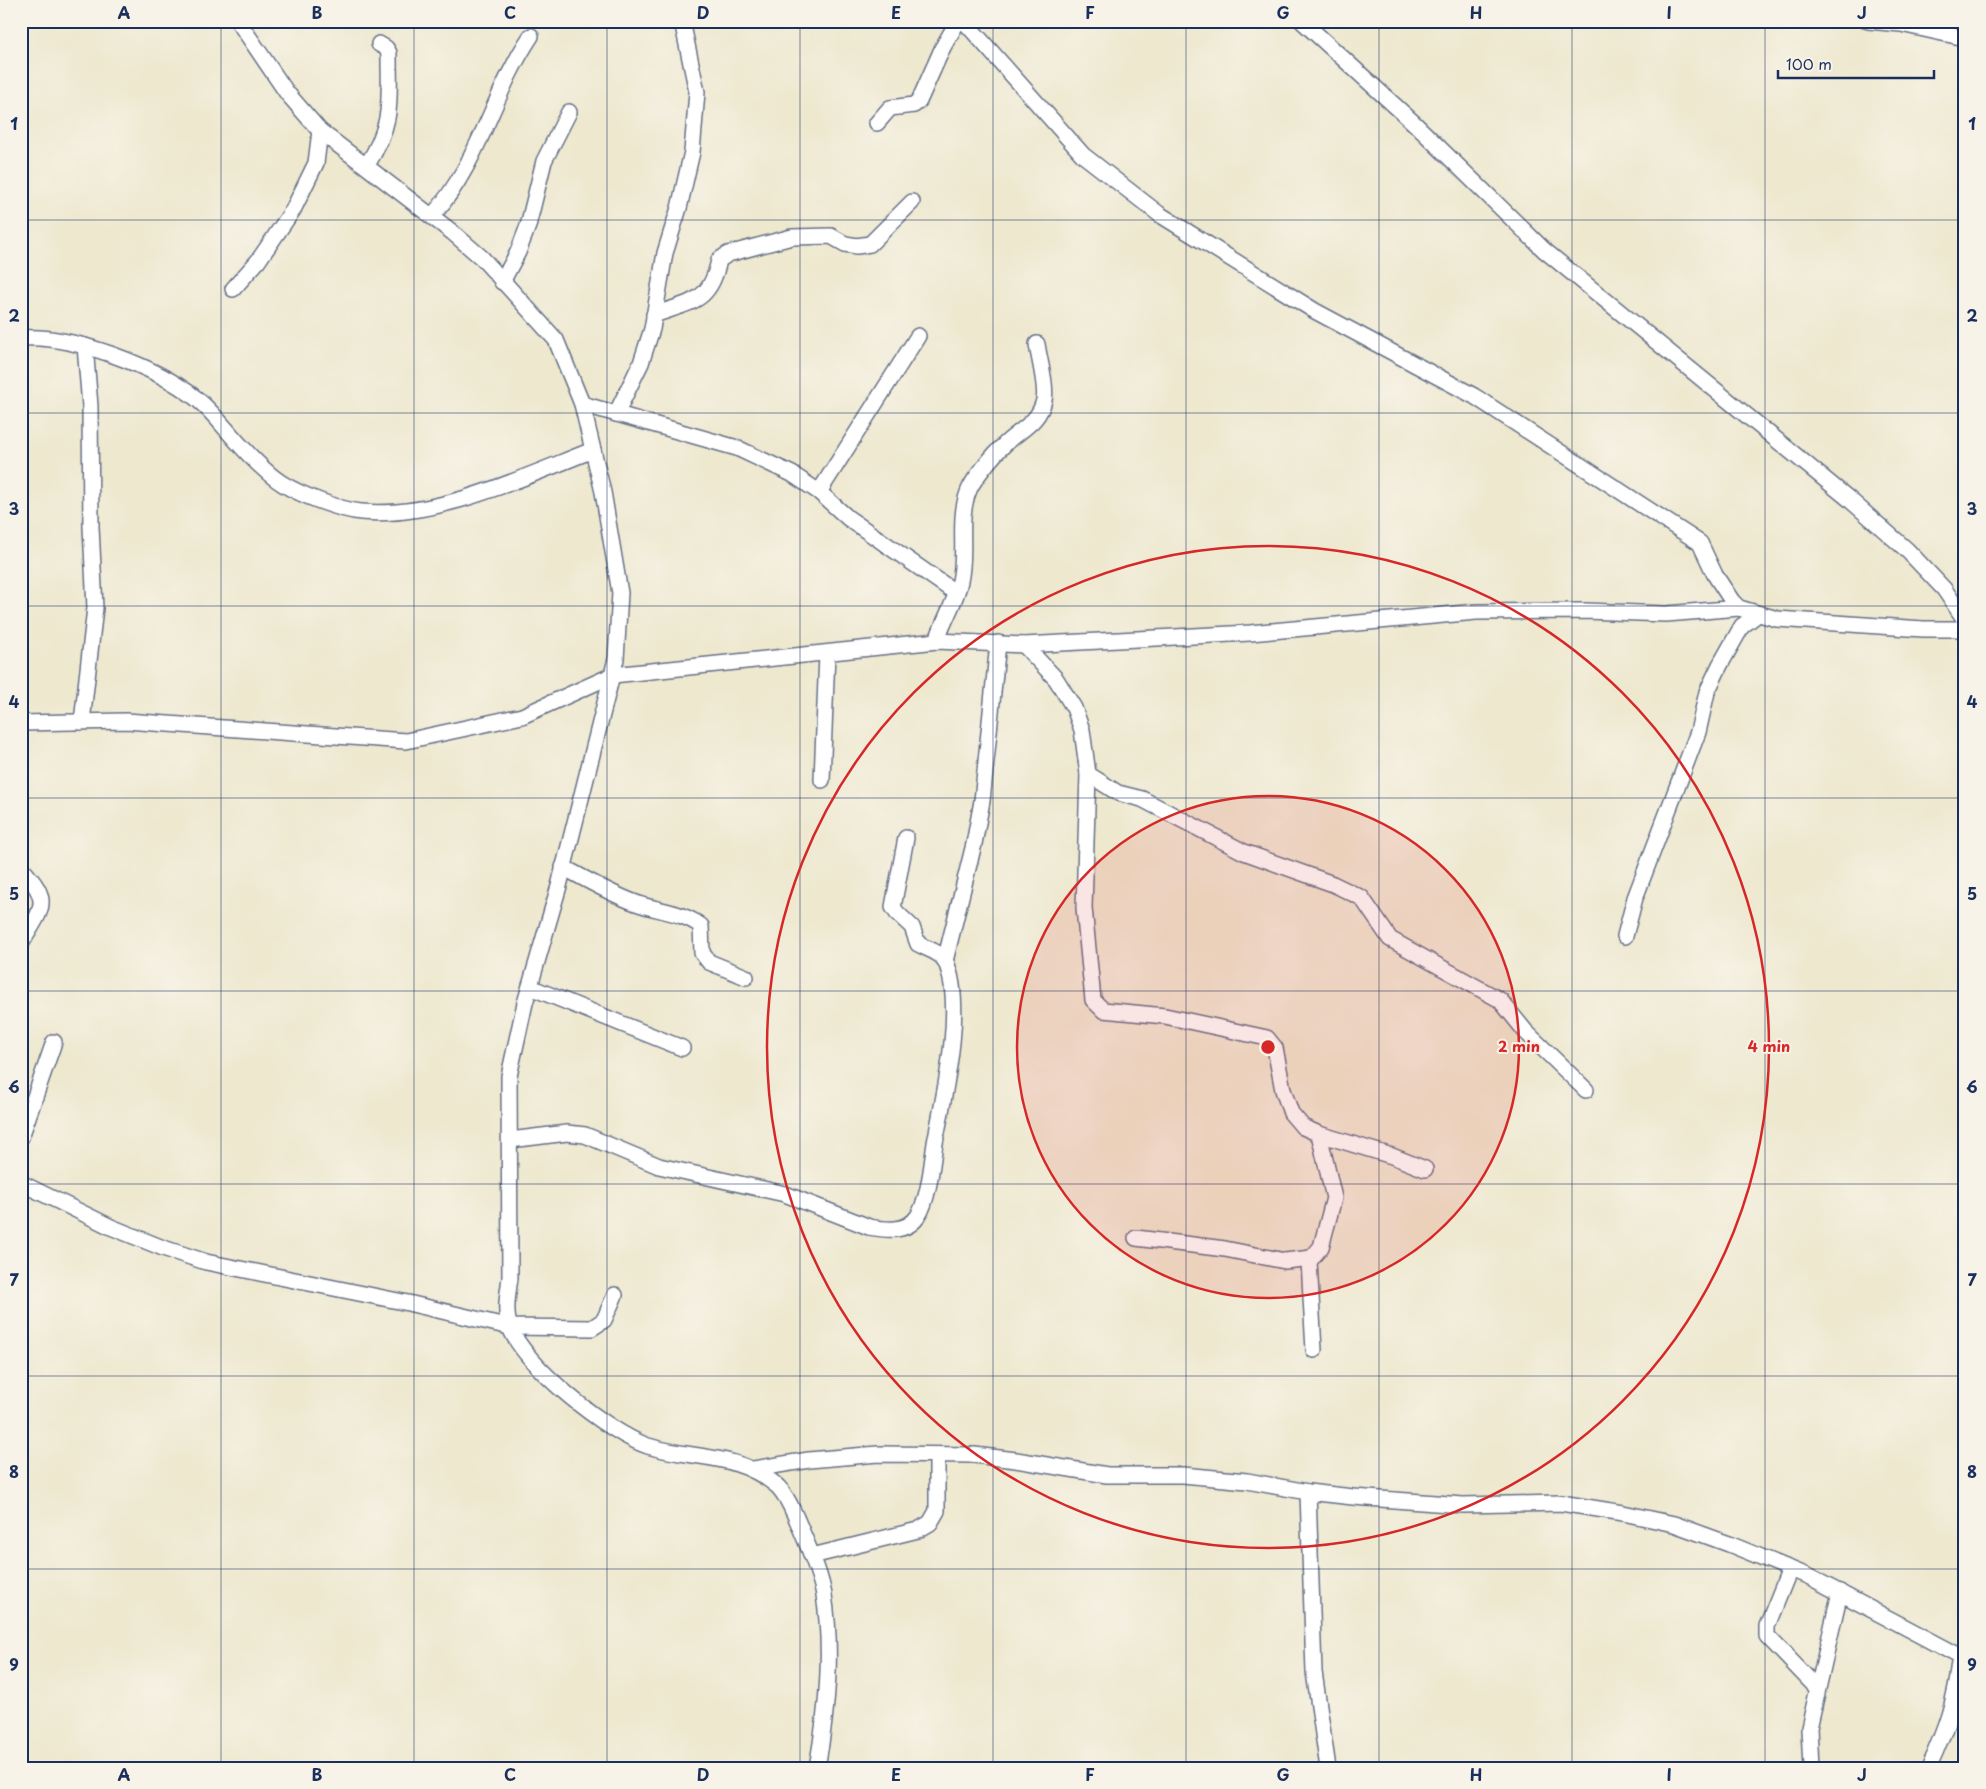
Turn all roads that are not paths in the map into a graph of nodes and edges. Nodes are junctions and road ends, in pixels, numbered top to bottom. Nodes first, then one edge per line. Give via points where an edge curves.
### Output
1 (238, 21) edge
2 (682, 21) edge
3 (958, 21) edge
4 (964, 21) edge
5 (1302, 21) edge
6 (1868, 21) edge
7 (1901, 22) edge
8 (531, 36) dead end
9 (1965, 38) edge
10 (379, 44) dead end
11 (569, 112) dead end
12 (877, 123) dead end
13 (320, 131) junction
14 (368, 165) junction
15 (912, 202) dead end
16 (432, 216) junction
17 (502, 282) junction
18 (234, 289) dead end
19 (654, 315) junction
20 (918, 336) dead end
21 (21, 338) edge
22 (1037, 344) dead end
23 (85, 346) junction
24 (582, 404) junction
25 (616, 414) junction
26 (593, 450) junction
27 (819, 492) junction
28 (956, 593) junction
29 (1740, 608) junction
30 (1758, 614) junction
31 (1965, 620) edge
32 (1965, 629) edge
33 (937, 641) junction
34 (998, 643) junction
35 (1024, 645) junction
36 (826, 654) junction
37 (613, 675) junction
38 (82, 722) junction
39 (21, 723) edge
40 (1088, 774) junction
41 (822, 780) dead end
42 (906, 838) dead end
43 (563, 867) junction
44 (21, 868) edge
45 (1625, 936) dead end
46 (21, 944) edge
47 (945, 961) junction
48 (746, 977) dead end
49 (530, 987) junction
50 (54, 1042) dead end
51 (682, 1048) dead end
52 (1586, 1090) dead end
53 (1319, 1134) junction
54 (21, 1137) edge
55 (510, 1140) junction
56 (1425, 1169) dead end
57 (21, 1183) edge
58 (1136, 1238) dead end
59 (1312, 1258) junction
60 (615, 1295) dead end
61 (510, 1327) junction
62 (1314, 1350) dead end
63 (938, 1455) junction
64 (754, 1469) junction
65 (1308, 1492) junction
66 (812, 1556) junction
67 (1790, 1569) junction
68 (1840, 1592) junction
69 (1963, 1658) edge
70 (1817, 1688) junction
71 (817, 1768) edge
72 (1328, 1768) edge
73 (1811, 1768) edge
74 (1928, 1768) edge

1 - 13 street via 287,93
2 - 19 street via 697,92 692,152 665,253
3 - 12 street via 919,101 914,105 890,108
4 - 29 street via 1083,155 1159,214 1315,311 1474,396 1700,543 1715,575
5 - 31 street via 1415,124 1544,250 1907,550 1944,589
6 - 7 street
7 - 9 street
8 - 16 street via 512,63 461,178
10 - 14 street via 389,53 389,112 386,129
11 - 17 street via 544,161 528,226
13 - 14 street
13 - 18 street via 316,163 293,210
14 - 16 street
15 - 19 street via 870,244 844,244 831,236 792,237 728,254 720,260 716,278 701,298
16 - 17 street via 482,258
17 - 24 street via 556,340
19 - 25 street via 641,364
20 - 27 street
21 - 23 street
22 - 28 street via 1045,398 1042,409 1029,426 1005,444 969,489 963,516 964,558
23 - 26 street via 143,365 185,390 219,419 242,447 282,484 324,502 360,512 406,511 482,493
23 - 38 street via 90,406 90,512 95,608
24 - 25 street
24 - 26 street
25 - 27 street via 737,448 792,474
26 - 37 street via 620,592
27 - 28 street via 848,518
28 - 33 street
29 - 30 street
29 - 35 street via 1666,614 1476,612 1250,633
30 - 32 street via 1777,619
30 - 45 street via 1742,626 1708,692 1698,732 1635,898
33 - 34 street
33 - 36 street
34 - 35 street
34 - 47 street via 982,801
35 - 40 street via 1056,679 1074,708 1082,730
36 - 37 street
36 - 41 street
37 - 38 street via 522,716 406,741 126,721
37 - 43 street
38 - 39 street
40 - 52 street via 1118,793 1142,798 1244,852 1333,884 1362,898 1390,939 1500,1000 1526,1032
40 - 53 street via 1084,908 1093,1000 1103,1010 1165,1016 1266,1038 1275,1048 1282,1090 1290,1113 1303,1127
42 - 47 street via 893,907 912,927 918,944 940,954
43 - 48 street via 636,903 689,917 701,926 702,953 708,962
43 - 49 street
44 - 46 street via 38,887 42,898 36,918
47 - 55 street via 953,1002 948,1073 925,1195 918,1216 906,1227 869,1227 785,1194 659,1166 585,1135 567,1133
49 - 51 street
49 - 55 street via 509,1076
50 - 54 street
53 - 56 street
53 - 59 street via 1334,1198 1321,1247
55 - 61 street via 507,1308
57 - 61 street via 111,1227 206,1262
58 - 59 street via 1225,1249 1285,1261
59 - 62 street via 1309,1261
60 - 61 street via 604,1320 592,1328
61 - 64 street via 542,1372 610,1426 647,1446 744,1464
63 - 64 street via 878,1454
63 - 65 street via 1016,1460 1106,1475 1247,1481
63 - 66 street via 937,1511 930,1523 918,1530
64 - 66 street via 778,1486
65 - 67 street via 1463,1505 1561,1503 1614,1511 1674,1524
65 - 72 street via 1314,1672
66 - 71 street via 824,1594 828,1646 826,1718
67 - 68 street
67 - 70 street via 1767,1626 1767,1636
68 - 69 street
68 - 70 street
69 - 74 street via 1955,1699
70 - 73 street via 1809,1728

